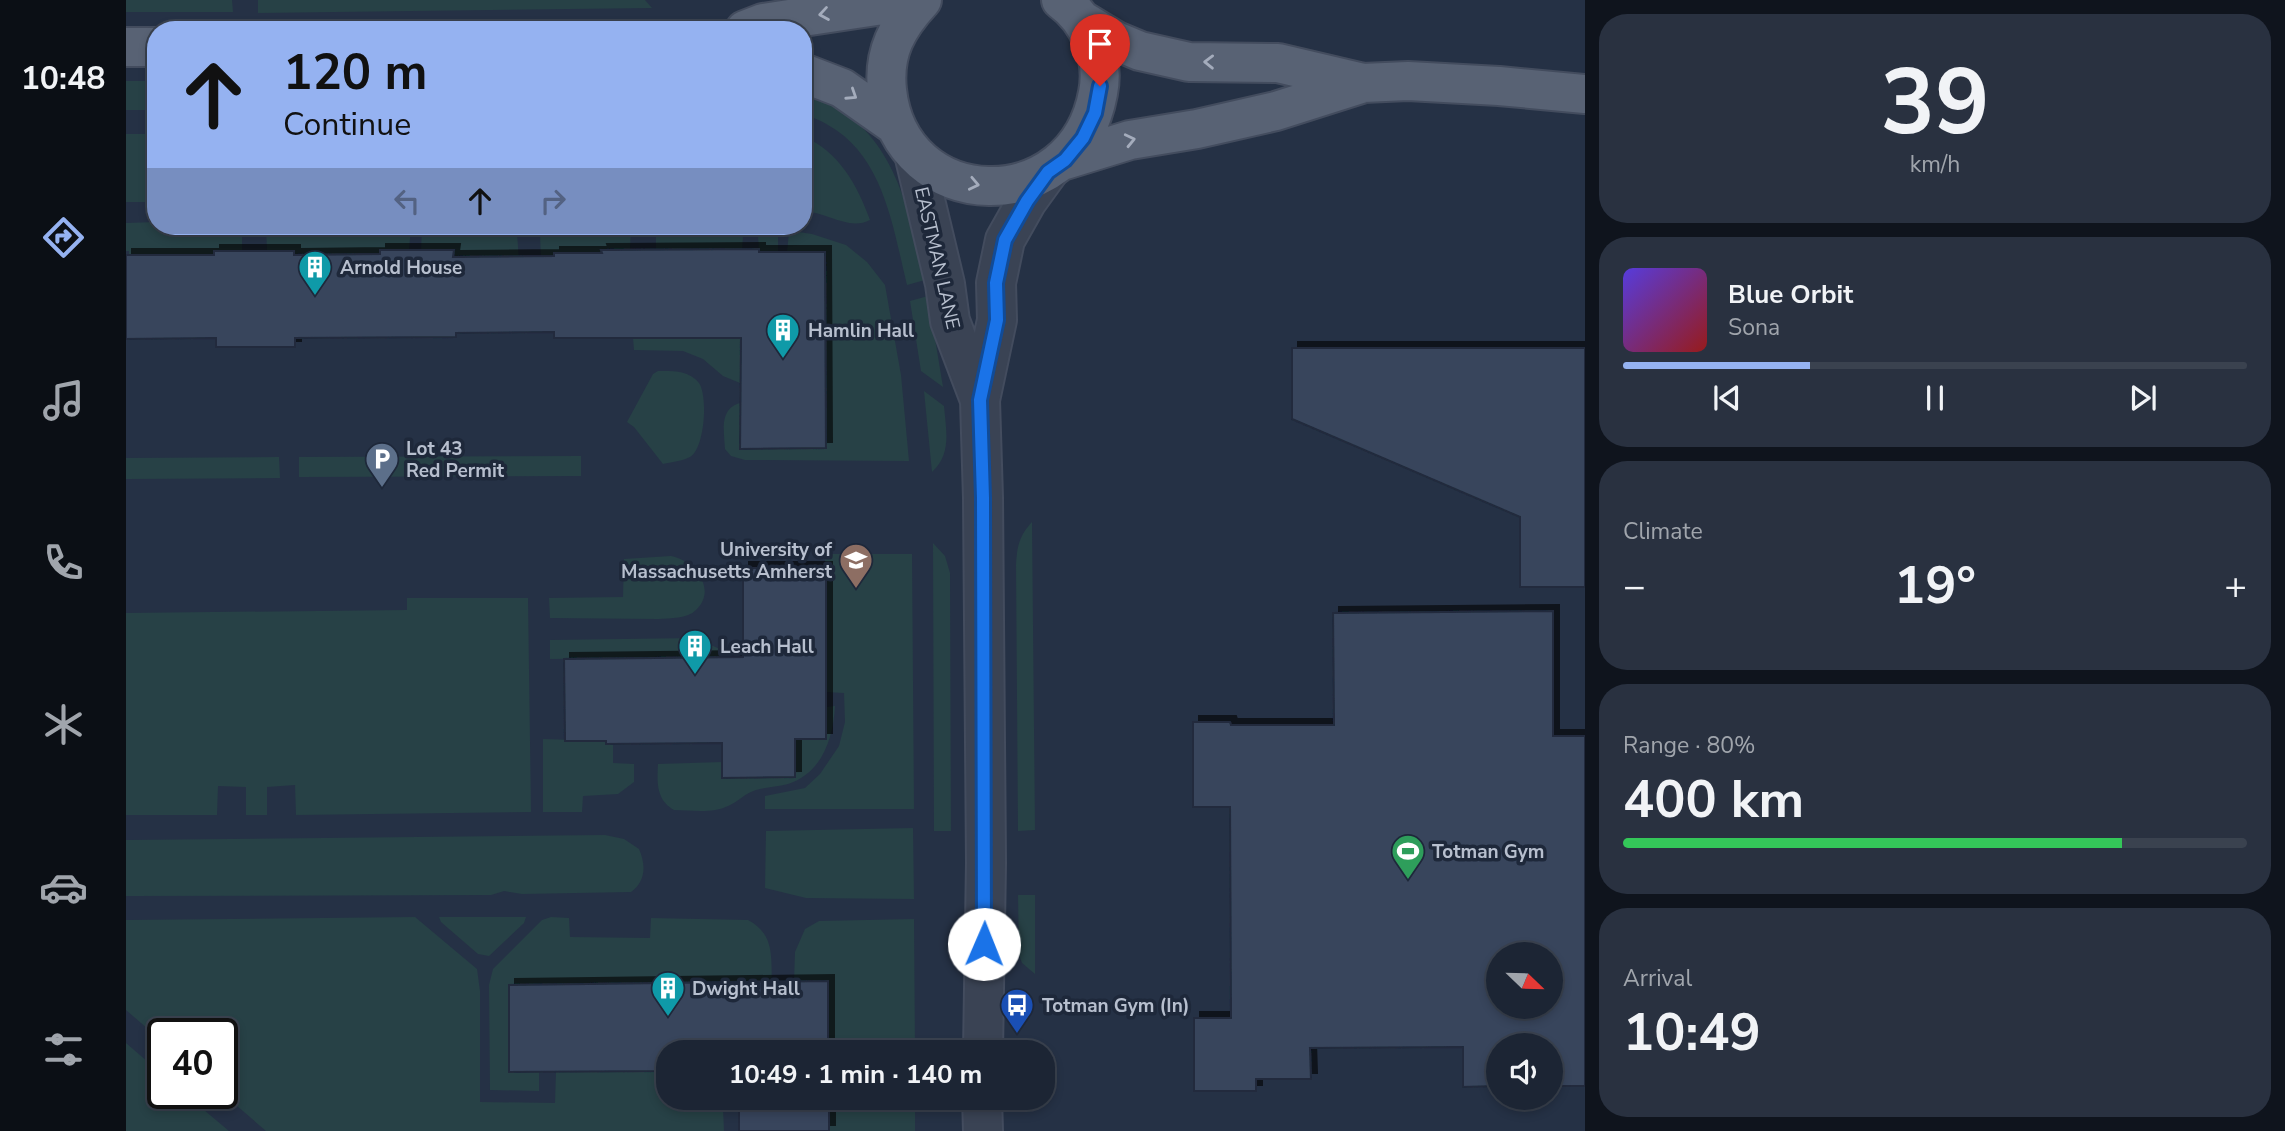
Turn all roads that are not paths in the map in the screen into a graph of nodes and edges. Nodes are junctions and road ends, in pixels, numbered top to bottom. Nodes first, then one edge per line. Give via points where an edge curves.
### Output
1 (916, 0) edge
2 (922, 0) edge
3 (1072, 8) edge
4 (776, 21) edge
5 (126, 47) edge
6 (147, 47) edge
7 (812, 76) edge
8 (1363, 83) junction
9 (1585, 94) edge
10 (905, 140) junction
11 (1057, 166) junction
12 (980, 400) junction
13 (983, 1040) edge
14 (982, 1110) edge
15 (983, 1131) edge

1 -> 4 main road
2 - 10 main road via 903,20 890,47 886,76 889,105
8 -> 3 main road via 1278,63 1189,62 1140,51 1115,41
3 - 11 main road via 1098,58 1100,86 1095,113 1083,138
5 - 6 main road
7 -> 10 main road via 842,88
8 - 9 main road via 1408,81
11 -> 8 main road via 1130,140 1276,111
10 -> 11 main road via 945,176 979,187 1015,185
10 - 12 street, EASTMAN LANE via 945,284 950,321
11 - 12 street, EASTMAN LANE via 1027,201 1005,240 996,283 997,320
12 - 13 street, EASTMAN LANE via 986,863
14 - 15 street

